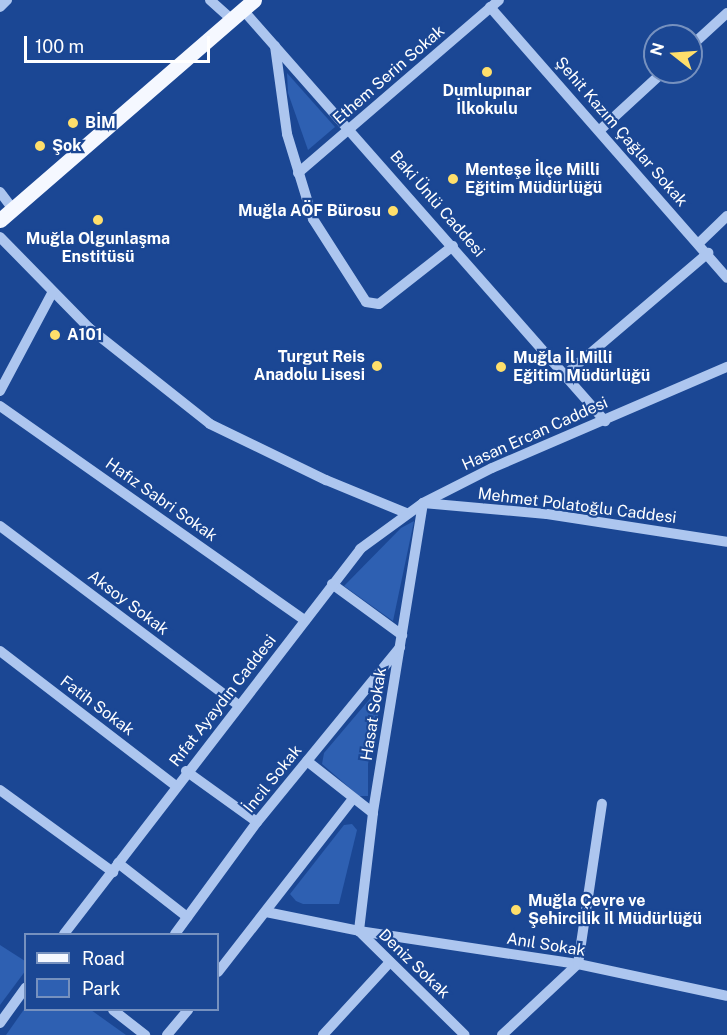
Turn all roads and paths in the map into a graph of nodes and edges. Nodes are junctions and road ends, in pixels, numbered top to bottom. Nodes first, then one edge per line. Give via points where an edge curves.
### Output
1 (7, 0) edge
2 (215, 2) edge
3 (495, 4) edge
4 (0, 7) edge
5 (243, 10) edge
6 (727, 13) edge
7 (703, 35) edge
8 (276, 46) junction
9 (650, 84) edge
10 (350, 128) junction
11 (600, 130) junction
12 (298, 173) junction
13 (0, 192) edge
14 (13, 209) junction
15 (727, 216) edge
16 (0, 220) edge
17 (0, 237) edge
18 (699, 243) junction
19 (453, 246) junction
20 (708, 253) junction
21 (727, 278) edge
22 (52, 293) junction
23 (727, 367) edge
24 (566, 374) junction
25 (0, 391) edge
26 (0, 406) edge
27 (605, 421) junction
28 (423, 503) junction
29 (406, 513) junction
30 (0, 526) edge
31 (727, 542) edge
32 (332, 584) junction
33 (305, 620) junction
34 (402, 635) junction
35 (400, 646) junction
36 (0, 651) edge
37 (238, 705) junction
38 (307, 761) junction
39 (186, 771) junction
40 (176, 786) junction
41 (0, 790) edge
42 (352, 800) junction
43 (602, 804) dead end
44 (373, 813) junction
45 (257, 822) junction
46 (115, 867) junction
47 (266, 912) junction
48 (187, 916) junction
49 (359, 931) junction
50 (65, 933) edge
51 (176, 933) edge
52 (390, 962) junction
53 (578, 964) junction
54 (219, 971) edge
55 (24, 990) edge
56 (727, 996) edge
57 (118, 1011) edge
58 (187, 1011) edge
59 (0, 1023) edge
60 (145, 1035) edge
61 (167, 1035) edge
62 (323, 1035) edge
63 (465, 1035) edge
64 (502, 1035) edge

1 - 4 street
2 - 5 street, Baki Ünlü Caddesi
3 - 10 street, Ethem Serin Sokak
3 - 11 street, Şehit Kazım Çağlar Sokak
5 - 8 street, Baki Ünlü Caddesi
5 - 14 main road
6 - 7 street
8 - 10 street, Baki Ünlü Caddesi
8 - 12 street via 278,81
9 - 11 street
10 - 12 street, Ethem Serin Sokak
10 - 19 street, Baki Ünlü Caddesi
11 - 18 street, Şehit Kazım Çağlar Sokak
12 - 19 street via 313,219 366,302 379,304
13 - 14 street
14 - 16 main road
15 - 18 street
17 - 22 street
18 - 20 street, Şehit Kazım Çağlar Sokak
19 - 24 street, Baki Ünlü Caddesi
20 - 21 street, Şehit Kazım Çağlar Sokak
20 - 24 street
22 - 25 street
22 - 29 street via 89,328 210,424 326,480
23 - 27 street, Hasan Ercan Caddesi
24 - 27 street, Baki Ünlü Caddesi
26 - 33 street, Hafız Sabri Sokak
27 - 28 street, Hasan Ercan Caddesi via 492,468
28 - 29 street, Rıfat Ayaydın Caddesi
28 - 31 street, Mehmet Polatoğlu Caddesi via 547,514
28 - 34 street, Hasat Sokak
29 - 32 street, Rıfat Ayaydın Caddesi via 360,549
30 - 37 street, Aksoy Sokak
32 - 33 street, Rıfat Ayaydın Caddesi
32 - 34 street
33 - 37 street, Rıfat Ayaydın Caddesi
34 - 35 street, Hasat Sokak
35 - 38 street, İncil Sokak
35 - 44 street, Hasat Sokak
36 - 40 street, Fatih Sokak
37 - 39 street, Rıfat Ayaydın Caddesi
38 - 42 street
38 - 45 street, İncil Sokak
39 - 40 street, Rıfat Ayaydın Caddesi
39 - 45 street
40 - 46 street, Rıfat Ayaydın Caddesi
41 - 46 street
42 - 44 street
42 - 47 street
43 - 53 street
44 - 49 street, Hasat Sokak
45 - 48 street, İncil Sokak
46 - 48 street
46 - 50 street, Rıfat Ayaydın Caddesi
47 - 49 street, Deniz Sokak
47 - 54 street
48 - 51 street, İncil Sokak
49 - 52 street, Deniz Sokak
49 - 53 street, Anıl Sokak
52 - 62 street
52 - 63 street, Deniz Sokak
53 - 56 street, Anıl Sokak
53 - 64 street
55 - 59 street
57 - 60 street
58 - 61 street

